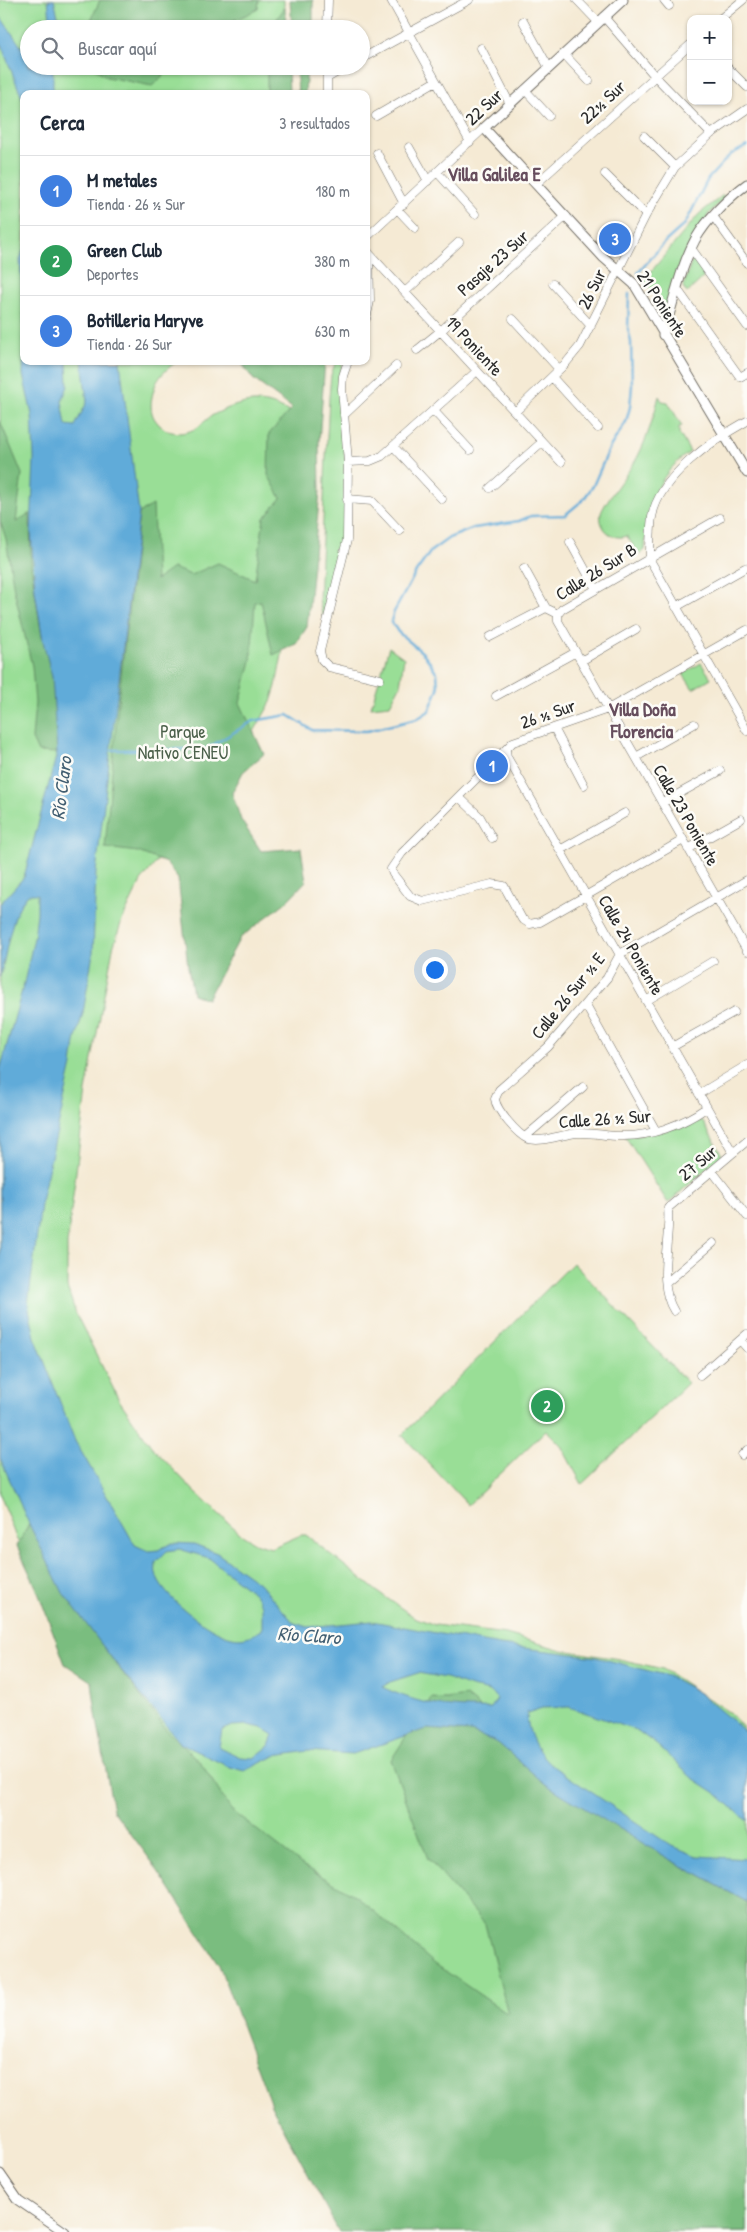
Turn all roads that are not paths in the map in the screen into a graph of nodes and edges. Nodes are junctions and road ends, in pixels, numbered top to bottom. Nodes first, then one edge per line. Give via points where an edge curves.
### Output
1 (328, 0) edge
2 (391, 0) edge
3 (469, 0) edge
4 (577, 0) edge
5 (623, 0) edge
6 (743, 0) edge
7 (454, 4) edge
8 (725, 15) edge
9 (327, 20) edge
10 (601, 20) junction
11 (523, 21) dead end
12 (408, 33) junction
13 (687, 47) edge
14 (481, 48) dead end
15 (370, 54) edge
16 (564, 54) junction
17 (549, 68) junction
18 (732, 72) edge
19 (332, 75) edge
20 (654, 75) junction
21 (327, 78) joint
22 (436, 81) junction
23 (588, 81) dead end
24 (747, 87) edge
25 (327, 90) edge
26 (525, 90) junction
27 (510, 104) junction
28 (747, 109) edge
29 (376, 116) dead end
30 (549, 116) dead end
31 (484, 128) junction
32 (711, 134) junction
33 (644, 136) dead end
34 (470, 142) junction
35 (409, 147) dead end
36 (377, 153) dead end
37 (675, 167) junction
38 (437, 172) junction
39 (606, 174) dead end
40 (428, 181) junction
41 (536, 184) junction
42 (746, 186) edge
43 (404, 204) junction
44 (398, 210) junction
45 (475, 214) dead end
46 (646, 215) junction
47 (566, 216) junction
48 (713, 216) junction
49 (415, 228) dead end
50 (370, 234) edge
51 (459, 242) dead end
52 (691, 248) junction
53 (370, 254) edge
54 (747, 263) edge
55 (618, 270) junction
56 (552, 284) dead end
57 (678, 290) junction
58 (405, 292) junction
59 (514, 319) dead end
60 (591, 326) junction
61 (747, 326) edge
62 (439, 330) junction
63 (663, 335) junction
64 (417, 350) dead end
65 (347, 365) edge
66 (396, 366) dead end
67 (559, 369) junction
68 (477, 371) junction
69 (747, 373) edge
70 (552, 377) junction
71 (432, 410) junction
72 (515, 412) junction
73 (344, 415) junction
74 (747, 421) edge
75 (598, 428) dead end
76 (724, 434) junction
77 (542, 442) junction
78 (393, 446) junction
79 (470, 450) dead end
80 (348, 462) junction
81 (561, 462) dead end
82 (747, 473) edge
83 (490, 488) dead end
84 (347, 499) junction
85 (442, 499) dead end
86 (720, 518) dead end
87 (400, 531) dead end
88 (570, 542) dead end
89 (650, 560) junction
90 (524, 568) dead end
91 (745, 568) dead end
92 (596, 589) junction
93 (676, 607) junction
94 (546, 608) junction
95 (558, 614) junction
96 (636, 629) dead end
97 (747, 630) edge
98 (490, 637) dead end
99 (576, 652) junction
100 (703, 655) junction
101 (581, 661) junction
102 (380, 678) dead end
103 (496, 696) dead end
104 (608, 710) junction
105 (694, 724) dead end
106 (554, 728) junction
107 (747, 731) edge
108 (506, 751) junction
109 (636, 757) junction
110 (720, 771) dead end
111 (584, 785) dead end
112 (459, 797) junction
113 (662, 803) junction
114 (624, 813) dead end
115 (741, 819) dead end
116 (492, 838) dead end
117 (683, 840) junction
118 (688, 849) junction
119 (560, 850) junction
120 (747, 880) edge
121 (585, 895) junction
122 (716, 898) junction
123 (746, 947) edge
124 (620, 954) junction
125 (713, 961) dead end
126 (646, 1001) junction
127 (585, 1004) junction
128 (734, 1012) dead end
129 (672, 1047) junction
130 (747, 1065) edge
131 (583, 1087) dead end
132 (699, 1094) junction
133 (706, 1108) junction
134 (656, 1131) junction
135 (528, 1138) junction
136 (747, 1141) edge
137 (733, 1154) junction
138 (712, 1171) junction
139 (747, 1216) edge
140 (713, 1243) dead end
141 (666, 1283) junction
142 (674, 1311) dead end
143 (747, 1334) edge
144 (740, 1340) junction
145 (747, 1348) edge
146 (700, 1374) dead end
147 (0, 2174) edge
148 (65, 2232) edge

1 - 9 street
2 - 12 street
3 - 7 street
4 - 10 street
5 - 10 street, 22 Sur
6 - 8 street
7 - 12 street
10 - 16 street, 22 Sur
10 - 20 street
11 - 17 street
12 - 15 street
12 - 22 street
13 - 20 street, 22½ Sur
14 - 27 street
16 - 17 street, 22 Sur
16 - 23 street
17 - 26 street, 22 Sur
18 - 24 street
19 - 21 street
20 - 32 street
20 - 41 street, 22½ Sur
21 - 25 street
22 - 29 street
22 - 34 street
26 - 27 street, 22 Sur
26 - 30 street
27 - 31 street, 22 Sur
28 - 32 street, 26 Sur
31 - 34 street, 22 Sur
31 - 41 street, 21 Poniente
32 - 37 street, 26 Sur
33 - 37 street
34 - 38 street, 22 Sur
35 - 40 street
36 - 43 street
37 - 46 street, 26 Sur
38 - 40 street, 22 Sur
38 - 45 street
39 - 46 street
40 - 43 street, 22 Sur
41 - 47 street, 21 Poniente
42 - 48 street
43 - 44 street, 22 Sur
44 - 49 street
44 - 50 street, 22 Sur
46 - 55 street, 26 Sur
47 - 55 street, 21 Poniente
47 - 62 street, Pasaje 23 Sur
48 - 52 street
48 - 54 street
51 - 58 street
52 - 57 street
52 - 61 street
53 - 58 street, 19 Poniente
55 - 60 street, 26 Sur
55 - 63 street, 21 Poniente via 634,284
56 - 60 street
57 - 63 street
57 - 69 street via 740,377
58 - 62 street, 19 Poniente
59 - 67 street
60 - 67 street, 26 Sur via 576,351
62 - 64 street, Pasaje 23 Sur
62 - 68 street, 19 Poniente
63 - 76 street, 21 Poniente
65 - 73 street via 342,382
66 - 73 street
67 - 70 street, 26 Sur
68 - 71 street
68 - 72 street, 19 Poniente
70 - 72 street, 26 Sur
70 - 75 street
71 - 78 street
71 - 79 street
72 - 77 street, 19 Poniente
73 - 80 street
74 - 76 street, Calle 26 Sur B
76 - 82 street, 21 Poniente
76 - 89 street, Calle 26 Sur B via 693,456 660,497 652,518
77 - 81 street, 19 Poniente
77 - 83 street
78 - 80 street via 376,459
78 - 85 street
80 - 84 street
84 - 87 street via 372,501
84 - 102 street via 346,546 320,651 322,660 329,667
86 - 89 street
88 - 92 street
89 - 92 street, Calle 26 Sur B
89 - 93 street
90 - 94 street
91 - 93 street
92 - 95 street, Calle 26 Sur B
93 - 100 street
94 - 95 street
94 - 98 street
95 - 99 street, Calle 23 Poniente via 558,621
96 - 101 street
97 - 100 street, 26 ½ Sur
99 - 101 street, Calle 23 Poniente
99 - 103 street
100 - 104 street, 26 ½ Sur
100 - 107 street
101 - 104 street, Calle 23 Poniente
104 - 106 street, 26 ½ Sur
104 - 109 street, Calle 23 Poniente
105 - 109 street
106 - 108 street, 26 ½ Sur via 513,742
106 - 111 street
108 - 112 street, 26 ½ Sur
108 - 119 street, Calle 24 Poniente
109 - 113 street, Calle 23 Poniente
110 - 113 street
112 - 116 street via 480,817
112 - 121 street, 26 ½ Sur via 402,853 392,869 410,896 422,901 492,884 504,886 522,919 530,924 540,922
113 - 117 street, Calle 23 Poniente
114 - 119 street
115 - 118 street
117 - 118 street, Calle 23 Poniente
117 - 121 street
118 - 122 street, Calle 23 Poniente
119 - 121 street, Calle 24 Poniente
120 - 122 street, Calle 26 Sur ½ E
121 - 124 street, Calle 24 Poniente
122 - 123 street, Calle 23 Poniente
122 - 124 street, Calle 26 Sur ½ E
124 - 126 street, Calle 24 Poniente
124 - 127 street, Calle 26 Sur ½ E via 607,978
125 - 126 street
126 - 129 street, Calle 24 Poniente
127 - 134 street
127 - 135 street, Calle 26 Sur ½ E via 548,1046 494,1098 498,1108
128 - 129 street
129 - 132 street, Calle 24 Poniente
130 - 132 street
131 - 135 street
132 - 133 street, Calle 24 Poniente
133 - 134 street, Calle 26 ½ Sur
133 - 137 street, Calle 24 Poniente
134 - 135 street, Calle 26 ½ Sur via 621,1136 579,1133
136 - 137 street, 27 Sur
137 - 138 street, 27 Sur
138 - 139 street
138 - 141 street, 27 Sur via 668,1208
140 - 141 street
141 - 142 street via 667,1300
143 - 144 street
144 - 145 street
144 - 146 street
147 - 148 street via 18,2200

